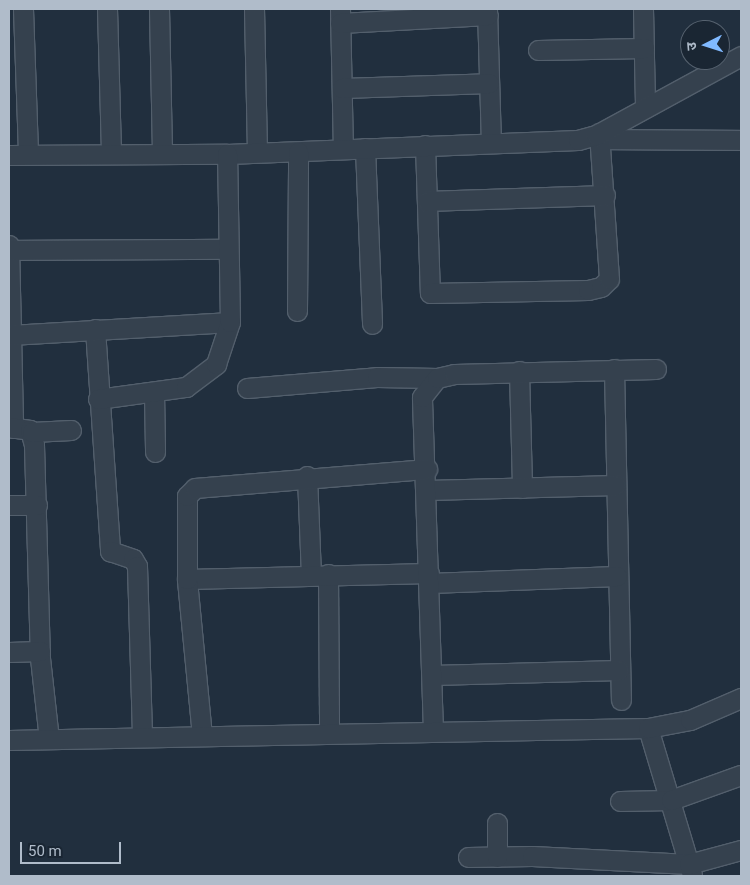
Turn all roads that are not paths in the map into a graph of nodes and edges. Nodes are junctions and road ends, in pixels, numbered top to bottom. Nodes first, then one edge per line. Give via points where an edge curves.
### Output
1 (23, 9) edge
2 (107, 9) edge
3 (159, 9) edge
4 (254, 9) edge
5 (643, 9) edge
6 (488, 12) edge
7 (340, 16) edge
8 (644, 48) junction
9 (538, 50) dead end
10 (741, 56) edge
11 (17, 64) edge
12 (489, 82) junction
13 (342, 88) junction
14 (646, 108) junction
15 (600, 136) junction
16 (741, 140) edge
17 (491, 141) junction
18 (425, 145) junction
19 (365, 148) junction
20 (343, 149) junction
21 (257, 152) junction
22 (298, 152) junction
23 (162, 153) junction
24 (9, 154) edge
25 (28, 154) junction
26 (111, 154) junction
27 (228, 154) junction
28 (605, 195) junction
29 (427, 201) junction
30 (9, 245) edge
31 (227, 249) junction
32 (9, 250) edge
33 (297, 311) dead end
34 (230, 322) junction
35 (372, 324) dead end
36 (95, 329) junction
37 (11, 335) junction
38 (10, 368) edge
39 (656, 368) dead end
40 (614, 369) junction
41 (520, 371) junction
42 (437, 378) junction
43 (247, 388) dead end
44 (154, 392) junction
45 (98, 399) junction
46 (11, 428) edge
47 (71, 430) dead end
48 (32, 432) junction
49 (155, 452) dead end
50 (427, 469) junction
51 (308, 476) junction
52 (616, 486) junction
53 (522, 488) junction
54 (427, 490) junction
55 (9, 505) edge
56 (37, 505) junction
57 (319, 574) junction
58 (617, 576) junction
59 (429, 578) junction
60 (187, 579) junction
61 (40, 651) junction
62 (9, 652) edge
63 (619, 670) junction
64 (432, 675) junction
65 (741, 698) edge
66 (621, 700) dead end
67 (648, 728) junction
68 (433, 731) junction
69 (329, 733) junction
70 (202, 736) junction
71 (142, 737) junction
72 (49, 739) junction
73 (9, 740) edge
74 (741, 775) edge
75 (671, 800) junction
76 (620, 801) dead end
77 (497, 822) dead end
78 (741, 850) edge
79 (468, 857) dead end
80 (497, 857) junction
81 (691, 870) edge

1 - 11 street
2 - 26 street
3 - 23 street
4 - 21 street
5 - 8 street
6 - 7 street
6 - 12 street
7 - 13 street
8 - 9 street
8 - 14 street
10 - 14 street
11 - 25 street
12 - 13 street
12 - 17 street
13 - 20 street
14 - 15 street
15 - 16 street
15 - 17 street via 578,140
15 - 28 street
17 - 18 street
18 - 19 street
18 - 29 street
19 - 20 street
19 - 35 street
20 - 22 street
21 - 22 street
21 - 27 street
22 - 33 street
23 - 26 street
23 - 27 street
24 - 25 street
25 - 26 street
27 - 31 street
28 - 29 street
28 - 29 street via 609,279 601,288 588,290 430,293
30 - 32 street
31 - 32 street
31 - 34 street
32 - 37 street
34 - 36 street
34 - 44 street via 216,364 206,374 186,387
36 - 37 street
36 - 45 street
37 - 38 street
38 - 46 street
39 - 40 street
40 - 41 street
40 - 52 street
41 - 42 street
41 - 53 street
42 - 43 street via 376,377
42 - 50 street via 422,397 420,412
44 - 45 street
44 - 49 street
45 - 71 street via 110,551 134,559 138,566
46 - 48 street
47 - 48 street
48 - 56 street
50 - 51 street
50 - 54 street
51 - 57 street
51 - 60 street via 194,488 185,509
52 - 53 street
52 - 58 street
53 - 54 street
54 - 59 street
55 - 56 street
56 - 61 street
57 - 59 street
57 - 60 street
57 - 69 street
58 - 59 street
58 - 63 street
59 - 64 street
60 - 70 street
61 - 62 street
61 - 72 street
63 - 64 street
63 - 66 street
64 - 68 street
65 - 67 street via 690,720
67 - 68 street
67 - 75 street
68 - 69 street
69 - 70 street
70 - 71 street
71 - 72 street
72 - 73 street
74 - 75 street
75 - 76 street
75 - 81 street
77 - 80 street
78 - 81 street
79 - 80 street
80 - 81 street

